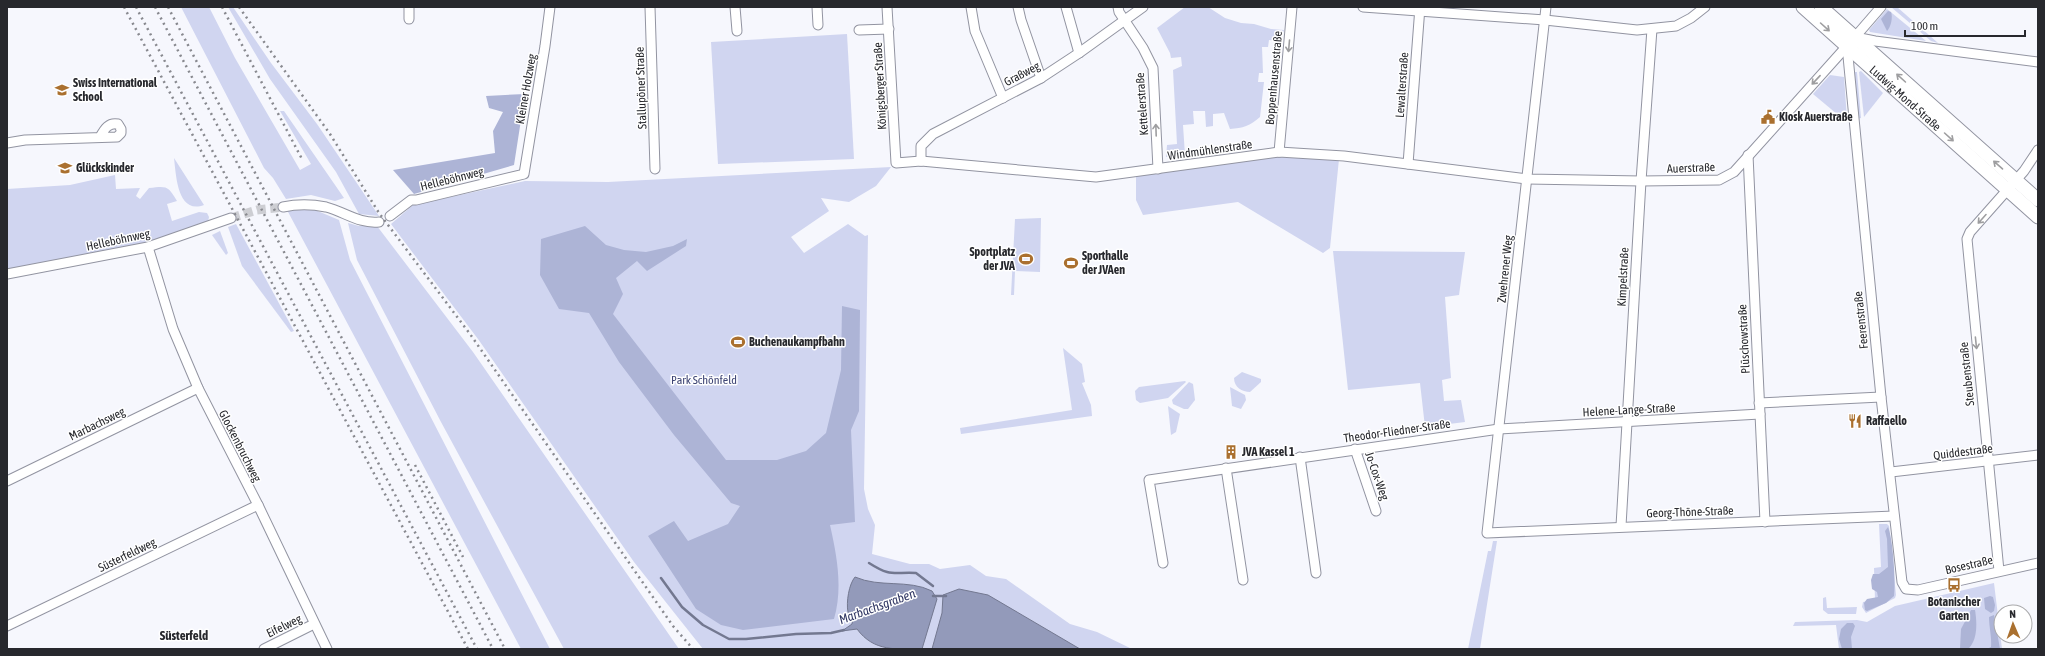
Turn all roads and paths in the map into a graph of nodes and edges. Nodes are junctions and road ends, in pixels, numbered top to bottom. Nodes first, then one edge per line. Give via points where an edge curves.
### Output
1 (409, 7) edge
2 (550, 7) edge
3 (650, 7) edge
4 (735, 7) edge
5 (817, 7) edge
6 (887, 7) edge
7 (971, 7) edge
8 (1018, 7) edge
9 (1066, 7) edge
10 (1118, 7) edge
11 (1143, 7) edge
12 (1292, 7) edge
13 (1364, 7) edge
14 (1546, 7) edge
15 (1706, 7) edge
16 (1803, 7) edge
17 (1821, 7) edge
18 (1881, 7) edge
19 (1420, 10) edge
20 (409, 19) dead end
21 (1125, 20) junction
22 (1545, 20) junction
23 (818, 25) dead end
24 (888, 29) junction
25 (1652, 29) junction
26 (859, 30) dead end
27 (737, 31) dead end
28 (1851, 41) junction
29 (1079, 53) junction
30 (2038, 62) edge
31 (1041, 78) junction
32 (1003, 98) junction
33 (100, 137) dead end
34 (7, 143) edge
35 (2038, 150) edge
36 (1279, 152) junction
37 (1748, 155) junction
38 (921, 161) junction
39 (896, 163) joint
40 (1408, 164) junction
41 (655, 169) dead end
42 (1158, 169) junction
43 (524, 174) joint
44 (1527, 179) junction
45 (1641, 181) junction
46 (2012, 185) junction
47 (2038, 200) edge
48 (283, 207) tunnel mouth
49 (390, 216) dead end
50 (2038, 217) edge
51 (231, 218) tunnel mouth
52 (379, 222) dead end
53 (148, 247) junction
54 (7, 274) edge
55 (198, 388) junction
56 (1881, 397) junction
57 (1759, 403) junction
58 (1760, 414) junction
59 (1627, 422) junction
60 (1499, 429) junction
61 (1355, 449) junction
62 (2038, 455) edge
63 (1300, 457) junction
64 (1987, 461) junction
65 (1226, 468) junction
66 (1891, 472) junction
67 (7, 481) edge
68 (258, 506) junction
69 (1376, 511) dead end
70 (1894, 516) junction
71 (1766, 522) junction
72 (1621, 526) junction
73 (1487, 533) joint
74 (2038, 563) edge
75 (1162, 564) dead end
76 (1998, 571) junction
77 (1316, 573) dead end
78 (1243, 580) dead end
79 (1906, 589) joint
80 (314, 624) junction
81 (7, 626) edge
82 (264, 649) edge
83 (326, 649) edge

1 - 20 street
2 - 43 street, Kleiner Holzweg
3 - 41 street, Stallupöner Straße
4 - 27 street
5 - 23 street
6 - 24 street, Königsberger Straße
7 - 32 street via 975,31
8 - 31 street
9 - 29 street
10 - 21 street, Kettelerstraße
11 - 21 street, Graßweg
12 -> 36 street, Boppenhausenstraße
13 - 19 street
14 - 22 street, Zwehrener Weg
15 - 25 street via 1676,26
16 -> 28 main road, Ludwig-Mond-Straße
17 - 28 main road, Ludwig-Mond-Straße
18 - 28 street, Auerstraße
19 - 22 street
19 - 40 street, Lewalterstraße
21 - 29 street, Graßweg
42 -> 21 street, Kettelerstraße via 1153,68
22 - 25 street via 1625,30
22 - 44 street, Zwehrener Weg
24 - 26 street
24 - 39 street, Königsberger Straße
25 - 45 street, Kimpelstraße
28 - 30 street via 1881,42
28 -> 37 street, Auerstraße
28 - 46 main road, Ludwig-Mond-Straße
28 - 56 street, Feerenstraße
29 - 31 street, Graßweg
31 - 32 street, Graßweg
32 - 38 street, Graßweg via 933,134 921,146
33 - 34 street
35 - 46 street, Steubenstraße
36 - 40 street, Windmühlenstraße via 1344,156
36 - 42 street, Windmühlenstraße
37 - 45 street, Auerstraße via 1734,172 1719,180
37 - 57 street, Plüschowstraße
38 - 39 street, Windmühlenstraße
38 - 42 street, Windmühlenstraße via 1096,177
40 - 44 street, Windmühlenstraße
43 - 49 street, Helleböhnweg via 411,200
44 - 45 street, Auerstraße
44 - 60 street, Zwehrener Weg
45 - 59 street, Kimpelstraße
46 - 47 main road, Ludwig-Mond-Straße
46 - 50 main road, Ludwig-Mond-Straße
46 -> 64 street, Steubenstraße via 1970,232 1966,244
48 - 52 street via 312,205 327,208 358,221
51 - 53 street, Helleböhnweg
53 - 54 street, Helleböhnweg
53 - 55 street, Glockenbruchweg via 173,329
55 - 67 street, Marbachsweg
55 - 68 street, Glockenbruchweg
56 - 57 street
56 - 66 street, Feerenstraße
57 - 58 street, Plüschowstraße
58 - 59 street, Helene-Lange-Straße
58 - 71 street, Plüschowstraße
59 - 60 street, Helene-Lange-Straße
59 - 72 street, Kimpelstraße
60 - 61 street, Theodor-Fliedner-Straße
60 - 73 street, Zwehrener Weg
61 - 63 street, Theodor-Fliedner-Straße
61 - 69 street, Jo-Cox-Weg
62 - 64 street, Quiddestraße
63 - 65 street, Theodor-Fliedner-Straße
63 - 77 street
64 - 66 street, Quiddestraße
64 - 76 street, Steubenstraße
65 - 75 street, Theodor-Fliedner-Straße via 1149,480
65 - 78 street
66 - 70 street, Feerenstraße
68 - 80 street, Glockenbruchweg
68 - 81 street, Süsterfeldweg
70 - 71 street, Georg-Thöne-Straße
70 - 79 street, Feerenstraße via 1902,582
71 - 72 street, Georg-Thöne-Straße
72 - 73 street, Georg-Thöne-Straße
74 - 76 street, Bosestraße
76 - 79 street, Bosestraße via 1918,590
80 - 82 street, Eifelweg
80 - 83 street, Glockenbruchweg

